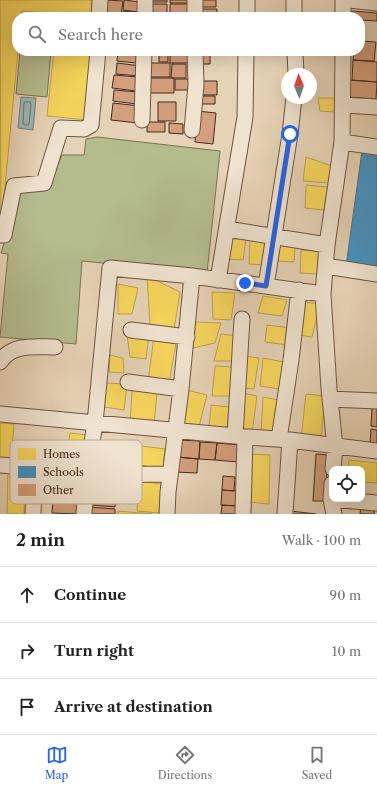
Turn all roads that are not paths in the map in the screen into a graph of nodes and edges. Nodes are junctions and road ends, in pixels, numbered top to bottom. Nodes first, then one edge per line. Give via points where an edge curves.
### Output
1 (100, 0) edge
2 (145, 0) edge
3 (195, 0) edge
4 (247, 0) edge
5 (294, 0) edge
6 (343, 0) edge
7 (349, 0) edge
8 (377, 3) edge
9 (99, 12) edge
10 (145, 12) edge
11 (195, 12) edge
12 (247, 12) edge
13 (294, 12) edge
14 (343, 12) edge
15 (98, 56) edge
16 (144, 56) edge
17 (195, 56) edge
18 (246, 56) edge
19 (295, 56) edge
20 (343, 56) edge
21 (296, 68) edge
22 (293, 104) edge
23 (343, 106) junction
24 (377, 107) edge
25 (142, 120) dead end
26 (192, 130) dead end
27 (342, 142) junction
28 (377, 147) edge
29 (227, 229) junction
30 (0, 235) edge
31 (274, 236) junction
32 (327, 245) junction
33 (326, 266) junction
34 (377, 274) edge
35 (192, 276) junction
36 (218, 280) junction
37 (266, 286) junction
38 (299, 290) junction
39 (323, 294) junction
40 (242, 319) dead end
41 (131, 330) dead end
42 (187, 337) junction
43 (55, 347) dead end
44 (0, 362) edge
45 (128, 382) dead end
46 (181, 389) junction
47 (330, 399) junction
48 (377, 401) edge
49 (0, 414) edge
50 (95, 423) junction
51 (176, 431) junction
52 (240, 437) junction
53 (93, 440) edge
54 (285, 440) junction
55 (335, 446) junction
56 (377, 451) edge
57 (0, 464) edge
58 (10, 465) edge
59 (333, 466) edge
60 (142, 474) edge
61 (170, 474) junction
62 (377, 503) edge
63 (33, 504) edge
64 (85, 504) edge
65 (333, 507) edge
66 (33, 514) edge
67 (84, 514) edge
68 (167, 514) edge
69 (243, 514) edge
70 (285, 514) edge

1 - 9 street
2 - 10 street
3 - 11 street
4 - 12 street
5 - 13 street
6 - 14 street
7 - 8 street
15 - 30 street via 91,126 84,129 62,128 44,183 14,186 4,235
16 - 25 street
17 - 26 street via 196,85
18 - 29 street via 245,117
19 - 21 street
20 - 23 street
22 - 31 street
23 - 24 street
23 - 27 street
27 - 28 street
27 - 32 street
29 - 31 street
29 - 36 street
31 - 32 street
31 - 37 street
32 - 33 street
33 - 34 street
33 - 39 street
35 - 36 street
35 - 42 street
35 - 50 street via 110,268
36 - 37 street
37 - 38 street
38 - 39 street
38 - 54 street
39 - 47 street
40 - 52 street
41 - 42 street
42 - 46 street
43 - 44 street via 20,348 4,356
45 - 46 street
46 - 51 street
47 - 48 street
47 - 55 street
49 - 50 street
50 - 51 street
50 - 53 street
51 - 52 street
51 - 61 street
52 - 54 street
52 - 69 street
54 - 55 street
54 - 70 street
55 - 56 street
55 - 59 street
57 - 58 street
60 - 61 street
61 - 68 street
62 - 65 street
63 - 66 street
64 - 67 street

